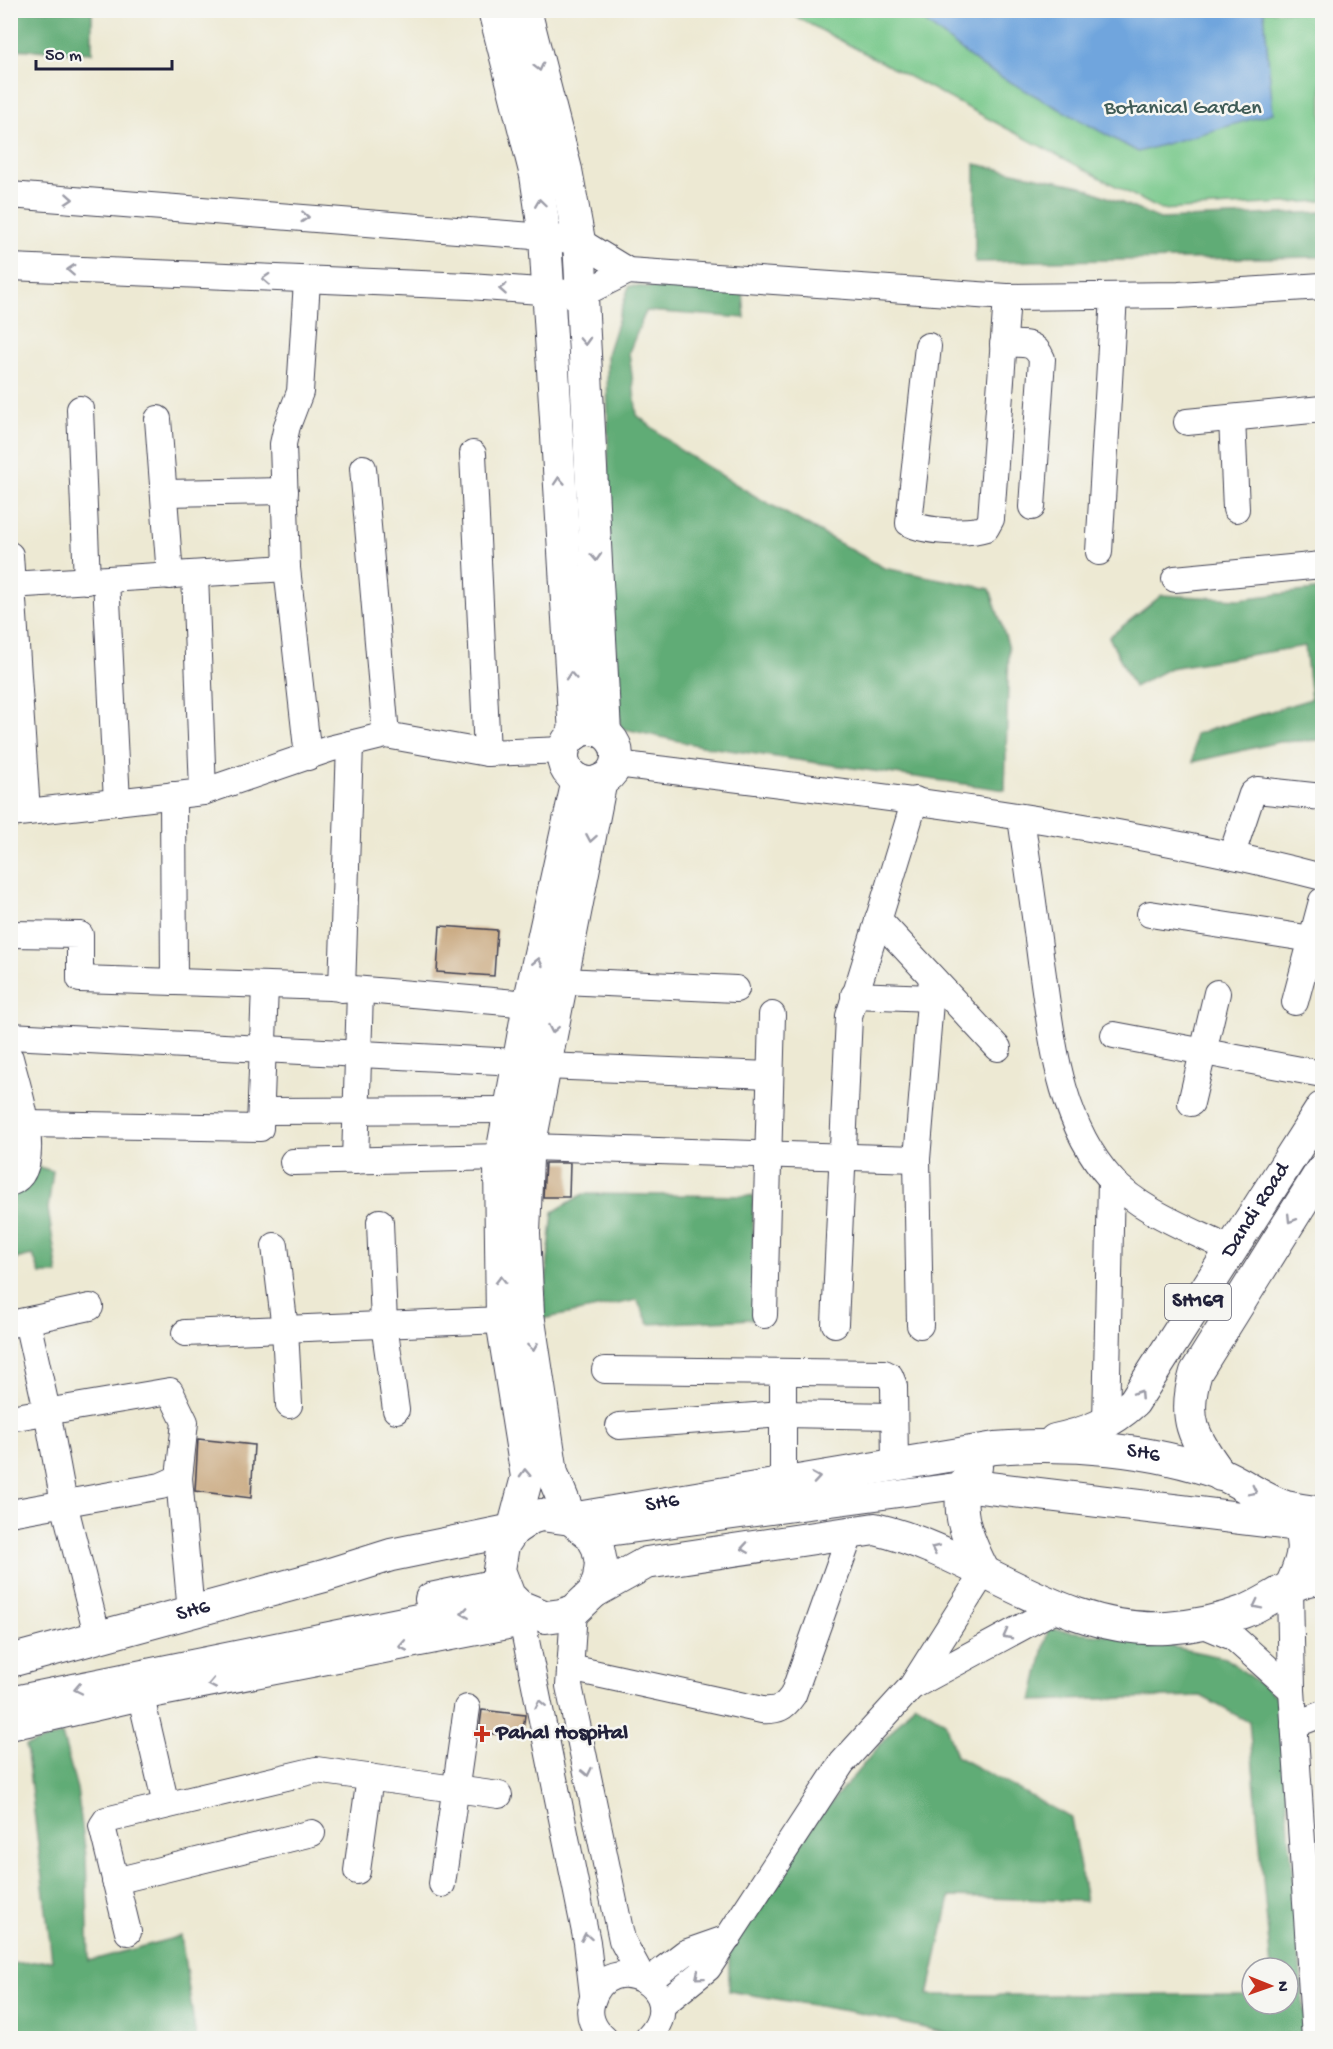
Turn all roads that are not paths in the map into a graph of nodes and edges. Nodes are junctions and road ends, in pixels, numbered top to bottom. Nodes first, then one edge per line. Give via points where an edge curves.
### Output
1 (494, 10) edge
2 (525, 10) edge
3 (10, 195) edge
4 (545, 237) junction
5 (579, 241) junction
6 (10, 267) edge
7 (628, 271) junction
8 (307, 281) junction
9 (1323, 286) edge
10 (546, 292) junction
11 (582, 294) junction
12 (1114, 296) junction
13 (1007, 297) junction
14 (1004, 344) junction
15 (928, 346) dead end
16 (80, 409) dead end
17 (1323, 409) edge
18 (1232, 418) junction
19 (158, 419) dead end
20 (1187, 422) dead end
21 (473, 454) dead end
22 (363, 468) dead end
23 (285, 491) junction
24 (164, 493) junction
25 (1032, 507) dead end
26 (1236, 509) dead end
27 (1099, 552) dead end
28 (10, 555) edge
29 (1323, 565) edge
30 (287, 568) junction
31 (182, 575) junction
32 (1175, 579) dead end
33 (96, 580) junction
34 (12, 585) edge
35 (387, 735) junction
36 (581, 739) junction
37 (350, 744) junction
38 (488, 753) junction
39 (308, 757) junction
40 (598, 775) junction
41 (203, 792) junction
42 (173, 795) junction
43 (1323, 797) edge
44 (915, 800) junction
45 (117, 802) junction
46 (19, 813) edge
47 (1021, 818) junction
48 (1232, 854) junction
49 (1323, 877) edge
50 (1323, 901) edge
51 (1150, 914) dead end
52 (878, 920) junction
53 (10, 934) edge
54 (1312, 939) junction
55 (563, 981) junction
56 (174, 982) junction
57 (265, 985) junction
58 (932, 988) junction
59 (736, 989) dead end
60 (351, 990) junction
61 (1217, 993) dead end
62 (854, 995) junction
63 (1295, 1002) dead end
64 (529, 1004) junction
65 (772, 1016) dead end
66 (1114, 1035) dead end
67 (10, 1036) edge
68 (998, 1048) dead end
69 (261, 1049) junction
70 (1204, 1052) junction
71 (357, 1056) junction
72 (10, 1058) edge
73 (532, 1064) junction
74 (1323, 1074) edge
75 (770, 1075) junction
76 (1191, 1103) dead end
77 (1323, 1108) edge
78 (510, 1110) junction
79 (261, 1111) junction
80 (356, 1111) junction
81 (26, 1124) junction
82 (515, 1152) junction
83 (767, 1154) junction
84 (841, 1156) junction
85 (917, 1159) junction
86 (355, 1161) junction
87 (293, 1162) dead end
88 (1323, 1170) edge
89 (1111, 1179) junction
90 (10, 1183) edge
91 (380, 1222) dead end
92 (275, 1246) dead end
93 (1232, 1250) junction
94 (90, 1307) dead end
95 (764, 1315) dead end
96 (502, 1320) junction
97 (19, 1323) edge
98 (384, 1324) junction
99 (835, 1324) dead end
100 (920, 1325) dead end
101 (285, 1329) junction
102 (185, 1333) dead end
103 (605, 1370) dead end
104 (783, 1372) junction
105 (289, 1405) dead end
106 (396, 1410) dead end
107 (48, 1411) junction
108 (783, 1414) junction
109 (894, 1416) junction
110 (10, 1418) edge
111 (1106, 1424) junction
112 (619, 1426) dead end
113 (1034, 1445) junction
114 (995, 1448) junction
115 (895, 1465) junction
116 (1221, 1474) junction
117 (179, 1478) junction
118 (783, 1484) junction
119 (964, 1485) junction
120 (64, 1503) junction
121 (10, 1513) edge
122 (1307, 1518) edge
123 (581, 1527) junction
124 (851, 1532) junction
125 (508, 1537) junction
126 (984, 1572) junction
127 (1307, 1582) edge
128 (584, 1601) junction
129 (514, 1604) junction
130 (1059, 1607) junction
131 (191, 1613) junction
132 (1202, 1624) junction
133 (98, 1638) junction
134 (570, 1668) junction
135 (12, 1681) edge
136 (912, 1686) junction
137 (139, 1687) junction
138 (1292, 1690) junction
139 (467, 1708) dead end
140 (1323, 1714) edge
141 (1294, 1725) junction
142 (10, 1727) edge
143 (369, 1777) junction
144 (454, 1789) junction
145 (499, 1796) dead end
146 (166, 1805) junction
147 (312, 1833) dead end
148 (1313, 1837) edge
149 (357, 1871) dead end
150 (115, 1881) junction
151 (442, 1884) dead end
152 (128, 1932) dead end
153 (729, 1938) junction
154 (645, 1980) junction
155 (593, 1995) junction
156 (661, 2006) junction
157 (603, 2038) edge
158 (648, 2038) edge
159 (1315, 2038) edge

4 -> 1 main road via 536,175
2 -> 5 main road via 566,170
3 -> 4 street
4 - 5 street
4 - 10 main road
5 - 7 street
5 - 11 main road
8 -> 6 street
7 - 11 street
7 - 13 street
10 -> 8 street
8 - 23 street via 300,392 283,444
9 - 12 street
10 - 11 street
36 -> 10 main road
11 -> 36 main road
12 - 13 street
12 - 27 street
13 - 14 street
14 - 15 street via 991,519 986,528 977,531 925,529 909,523
14 - 25 street via 1032,344 1042,359
16 - 33 street
17 - 18 street
18 - 20 street
18 - 26 street
19 - 24 street
21 - 38 street
22 - 35 street
23 - 24 street
23 - 30 street
24 - 31 street
28 - 34 street
29 - 32 street
30 - 31 street
30 - 39 street
31 - 33 street
31 - 41 street
33 - 34 street
33 - 45 street
34 - 46 street
35 - 37 street
35 - 38 street
36 - 38 street
36 - 40 main road via 566,767
36 - 40 main road via 615,746
37 - 39 street
37 - 60 street
39 - 41 street
40 - 44 street
40 -> 55 main road
64 -> 40 main road
41 - 42 street
42 - 45 street
42 - 56 street
43 - 48 street via 1257,790 1252,794
44 - 47 street
44 - 52 street
45 - 46 street
47 - 48 street
47 - 89 street via 1060,1078 1073,1117
48 - 49 street
50 - 54 street
51 - 54 street
52 - 58 street
52 - 62 street
53 - 56 street via 80,935 80,979
54 - 63 street
55 - 59 street
55 -> 73 main road
56 - 57 street
57 - 60 street
57 - 69 street
58 - 62 street
58 - 68 street
58 - 85 street
60 - 64 street
60 - 71 street
61 - 70 street
62 - 84 street via 849,1016
64 - 73 main road
65 - 75 street
66 - 70 street
67 - 69 street
69 - 71 street
69 - 79 street
70 - 74 street
70 - 76 street
71 - 73 street
71 - 80 street
72 - 81 street
73 - 75 street
73 - 78 main road
73 - 82 main road
75 - 83 street
77 - 93 main road, Dandi Road / SH169
78 - 80 street
78 - 82 main road
79 - 80 street
79 - 81 street via 260,1128
80 - 86 street
81 - 90 street via 30,1151 27,1169
82 - 83 street
82 - 86 street
96 -> 82 main road
82 -> 123 main road via 528,1314 552,1473
83 - 84 street
83 - 95 street
84 - 85 street
84 - 99 street
85 - 100 street
86 - 87 street
88 -> 116 main road, Dandi Road / SH169 via 1196,1372 1188,1397 1190,1420 1201,1448
89 - 93 street via 1135,1200
89 - 111 street
91 - 98 street
92 - 101 street
111 -> 93 main road, Dandi Road / SH169 via 1134,1402
94 - 97 street
96 - 98 street
125 -> 96 main road via 527,1477
97 - 107 street
98 - 101 street
98 - 106 street
101 - 102 street
101 - 105 street
103 - 104 street
104 - 108 street
104 - 109 street via 884,1373 893,1381
107 - 110 street
107 - 117 street via 170,1391 185,1422
107 - 120 street
108 - 109 street
108 - 112 street
108 - 118 street
109 - 115 street
111 - 113 main road, Dandi Road / SH169 via 1089,1433
113 - 114 main road, SH6
113 - 116 main road, SH6 via 1163,1459
114 - 115 main road, SH6
114 - 119 main road
118 -> 115 main road, SH6
116 -> 122 main road, SH6
117 - 120 street via 160,1486
117 - 131 street
118 - 123 main road, SH6
119 - 122 main road
119 - 123 street
119 - 126 main road via 965,1536
120 - 121 street
120 - 133 street
122 - 127 main road via 1301,1564
123 - 125 main road, SH6 via 542,1515 531,1518
123 - 128 main road via 601,1563 599,1578
126 -> 124 main road via 906,1536 875,1529
124 -> 128 main road via 646,1563
124 - 134 street via 793,1695 785,1707 762,1710
125 - 129 main road via 499,1564
125 - 131 main road, SH6 via 391,1555
125 - 135 main road
126 - 130 main road
126 - 136 street
127 -> 132 main road via 1245,1611
127 - 138 street
128 - 129 main road via 546,1617
128 - 134 street
129 - 135 main road via 234,1641
129 -> 137 street
129 -> 137 main road via 423,1619
155 -> 129 street via 587,1942
130 - 132 main road via 1122,1627
130 -> 136 street
131 - 133 main road, SH6
132 - 138 street via 1233,1637
133 - 135 main road, SH6
134 -> 154 street via 569,1686 622,1940
137 -> 135 main road
136 - 153 street via 842,1763
137 - 142 street
137 - 146 street
138 - 141 street
139 - 144 street
140 - 141 street
141 - 148 street
143 - 144 street
143 - 146 street via 305,1771
143 - 149 street
144 - 145 street
144 - 151 street
146 - 150 street via 102,1824
147 - 150 street
148 - 159 street
150 - 152 street
153 - 154 street via 685,1953
153 -> 156 street via 708,1968
154 - 155 street via 632,1975 609,1978
154 - 156 street via 658,1995
155 - 157 street via 591,2017
156 - 158 street via 656,2030

